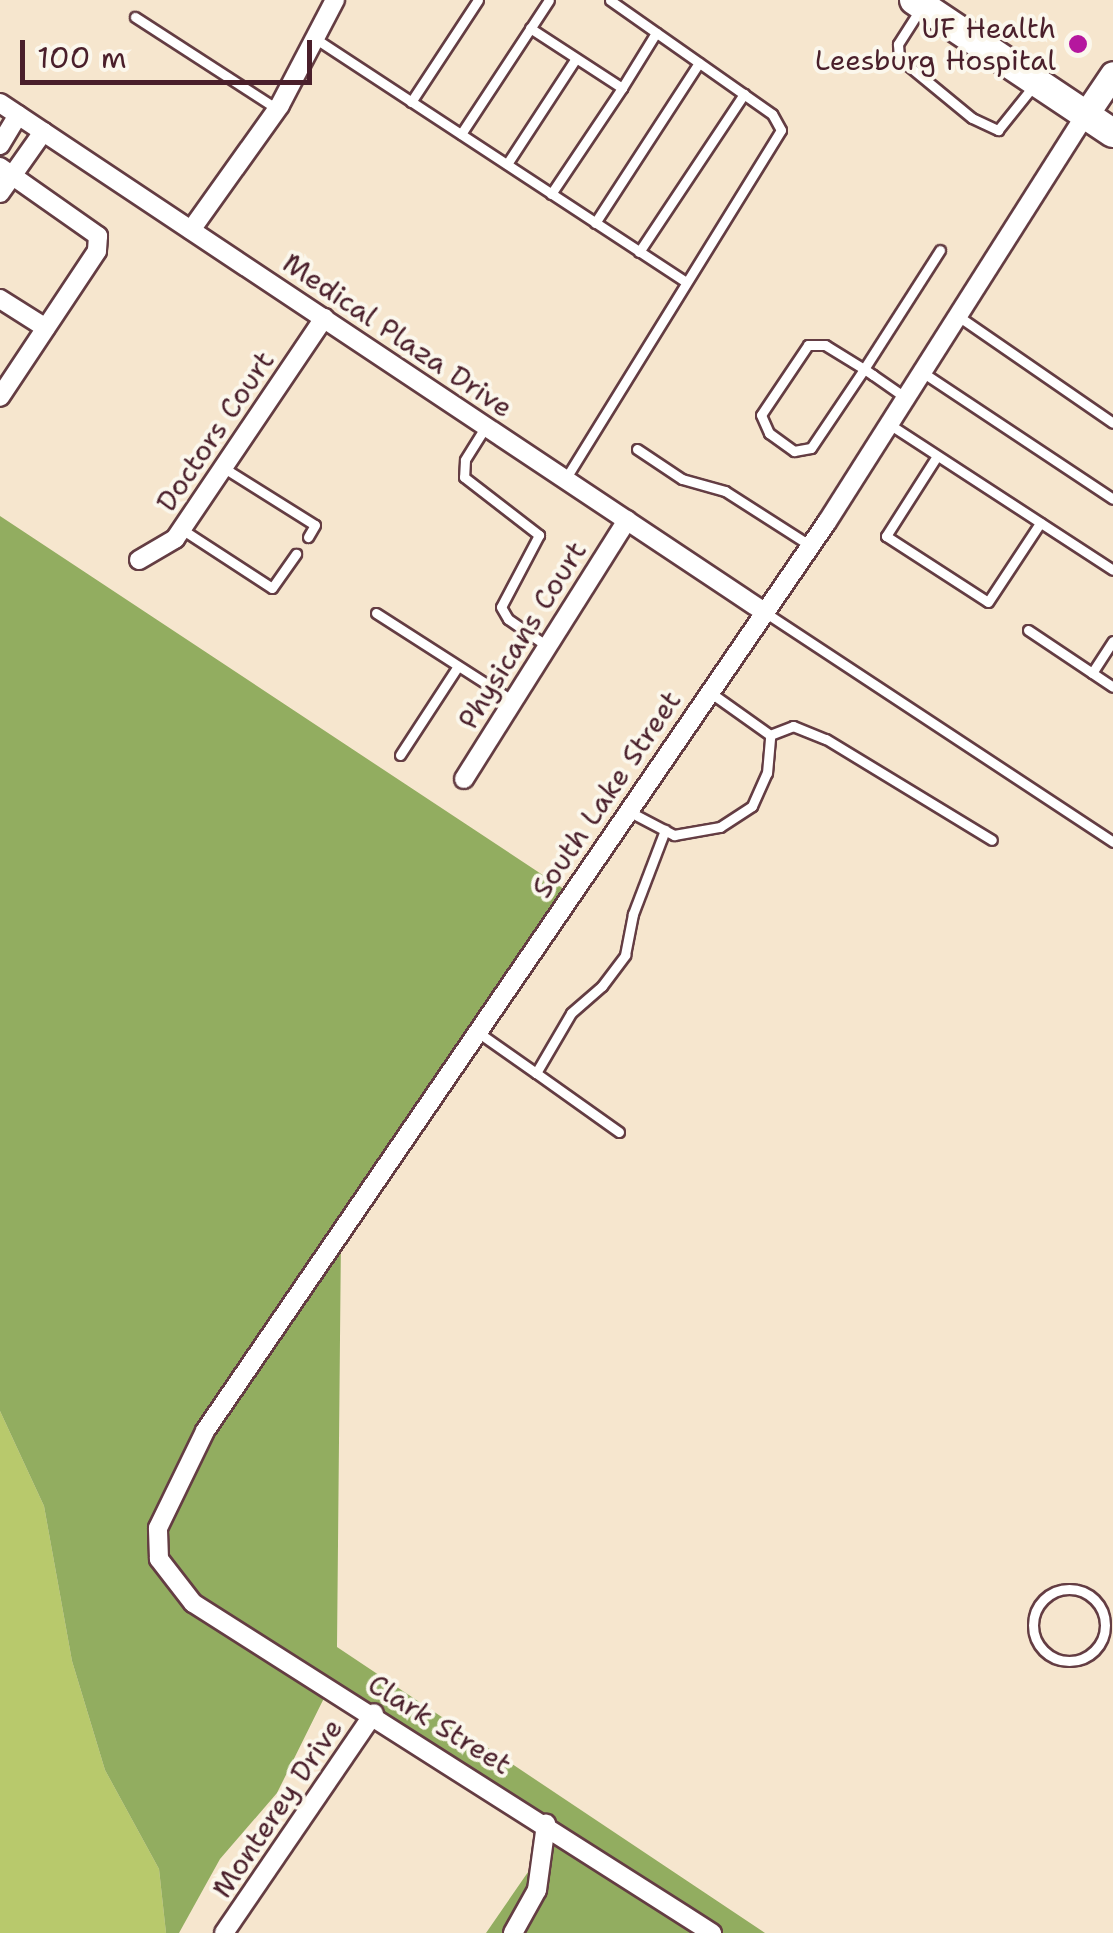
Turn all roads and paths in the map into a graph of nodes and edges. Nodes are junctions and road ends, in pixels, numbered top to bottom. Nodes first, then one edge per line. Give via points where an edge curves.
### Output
1 (334, 0) edge
2 (478, 0) edge
3 (549, 0) edge
4 (610, 0) edge
5 (918, 3) edge
6 (135, 17) dead end
7 (530, 28) junction
8 (656, 33) junction
9 (316, 39) junction
10 (576, 58) junction
11 (699, 63) junction
12 (1113, 74) edge
13 (1036, 82) junction
14 (622, 88) junction
15 (744, 94) junction
16 (411, 102) junction
17 (0, 103) edge
18 (277, 109) junction
19 (1086, 114) junction
20 (18, 115) junction
21 (43, 132) junction
22 (1113, 132) edge
23 (461, 134) junction
24 (0, 145) edge
25 (507, 164) junction
26 (6, 172) edge
27 (0, 193) edge
28 (552, 194) junction
29 (595, 222) junction
30 (191, 230) junction
31 (940, 250) dead end
32 (640, 252) junction
33 (684, 281) junction
34 (0, 299) edge
35 (958, 316) junction
36 (324, 318) junction
37 (46, 328) junction
38 (864, 370) junction
39 (922, 372) junction
40 (0, 397) edge
41 (906, 398) junction
42 (889, 424) junction
43 (1113, 424) edge
44 (486, 426) junction
45 (637, 449) dead end
46 (937, 456) junction
47 (224, 468) junction
48 (565, 479) junction
49 (1113, 499) edge
50 (627, 520) junction
51 (1040, 523) junction
52 (182, 529) junction
53 (308, 537) dead end
54 (811, 546) junction
55 (296, 554) dead end
56 (139, 560) dead end
57 (1113, 570) edge
58 (376, 612) dead end
59 (766, 613) junction
60 (1028, 630) dead end
61 (1113, 641) edge
62 (547, 646) junction
63 (458, 666) junction
64 (1092, 673) junction
65 (1113, 687) edge
66 (711, 693) junction
67 (512, 701) junction
68 (770, 735) junction
69 (400, 755) dead end
70 (464, 779) dead end
71 (630, 812) junction
72 (665, 830) junction
73 (992, 840) dead end
74 (1113, 842) edge
75 (479, 1033) junction
76 (536, 1073) junction
77 (619, 1132) dead end
78 (156, 1548) joint
79 (1109, 1618) edge
80 (374, 1714) junction
81 (546, 1824) junction
82 (224, 1933) edge
83 (513, 1933) edge
84 (712, 1933) edge

1 - 9 street
2 - 16 lane
3 - 7 lane
4 - 8 lane
5 - 13 main road
5 - 13 lane via 898,44 899,58 972,118 998,130
6 - 18 lane
7 - 10 lane
7 - 23 lane
8 - 11 lane
8 - 14 lane
9 - 16 lane
9 - 18 street
10 - 14 lane
10 - 25 lane
11 - 15 lane
11 - 29 lane
12 - 19 street, South Lake Street
13 - 19 main road
14 - 28 lane
15 - 32 lane
15 - 33 lane via 772,114 781,130
16 - 23 lane
17 - 20 street, Medical Plaza Drive
18 - 30 street
19 - 22 main road
19 - 35 street, South Lake Street
20 - 21 street, Medical Plaza Drive
20 - 24 street
21 - 26 street
21 - 30 street, Medical Plaza Drive
23 - 25 lane
25 - 28 lane
26 - 27 street
26 - 37 street via 98,236 97,251
28 - 29 lane
29 - 32 lane
30 - 36 street, Medical Plaza Drive
31 - 38 lane
32 - 33 lane
33 - 48 lane via 674,313
34 - 37 street
35 - 39 street, South Lake Street
35 - 43 lane
36 - 44 street, Medical Plaza Drive
36 - 47 street, Doctors Court
37 - 40 street
38 - 38 lane via 826,345 808,345 761,415 770,433 794,451 811,448
38 - 41 lane
39 - 41 street, South Lake Street
39 - 49 lane
41 - 42 street, South Lake Street
42 - 46 lane
42 - 54 street, South Lake Street
44 - 48 street, Medical Plaza Drive
44 - 62 lane via 465,460 464,476 538,535 502,606
45 - 54 lane via 682,479 725,490
46 - 51 lane
46 - 51 lane via 886,536 988,602
47 - 52 street, Doctors Court
47 - 53 lane via 314,525
48 - 50 street, Medical Plaza Drive
50 - 59 street, Medical Plaza Drive
50 - 62 street, Physicans Court
51 - 57 lane
52 - 55 lane via 272,588
52 - 56 street, Doctors Court via 163,552
54 - 59 street, South Lake Street
58 - 63 lane
59 - 66 street, South Lake Street
59 - 74 lane
60 - 64 lane
61 - 64 lane
62 - 67 street, Physicans Court
63 - 67 lane
63 - 69 lane
64 - 65 lane
66 - 68 lane
66 - 71 street, South Lake Street
67 - 70 street, Physicans Court
68 - 72 lane via 768,774 752,806 720,827 674,835
68 - 73 lane via 793,726 826,739
71 - 72 lane
71 - 75 street, South Lake Street
72 - 76 lane via 625,955 571,1013
75 - 76 lane
75 - 78 street, South Lake Street via 204,1431 162,1509
76 - 77 lane
78 - 80 street, Clark Street via 170,1578 193,1603
79 - 79 lane via 1092,1598 1070,1590 1046,1597 1033,1629 1052,1657 1074,1661 1101,1642
80 - 81 street, Clark Street
80 - 82 street, Monterey Drive
81 - 83 street via 538,1890
81 - 84 street, Clark Street

